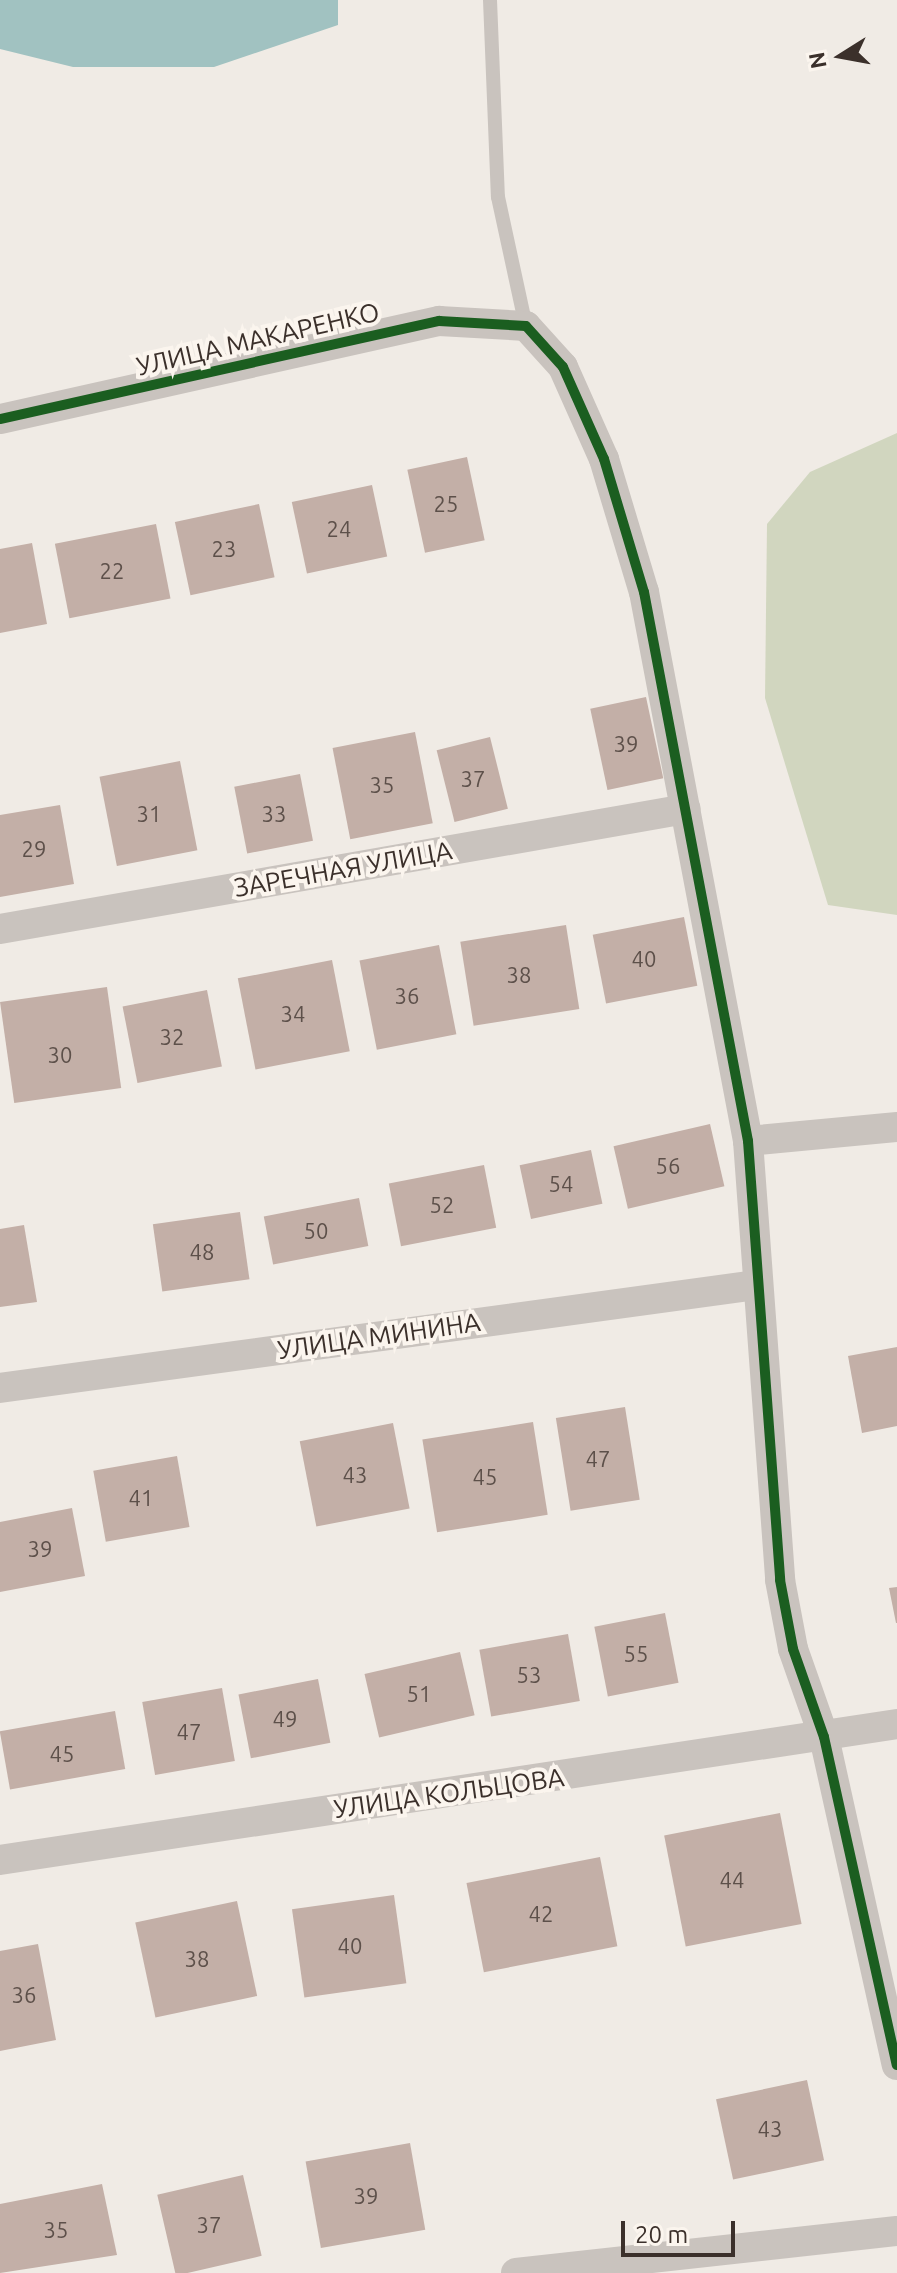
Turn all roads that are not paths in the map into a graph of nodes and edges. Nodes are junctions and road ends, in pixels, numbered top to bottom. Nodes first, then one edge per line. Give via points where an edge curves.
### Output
1 (490, 0) edge
2 (526, 326) junction
3 (0, 419) edge
4 (686, 809) junction
5 (0, 929) edge
6 (897, 1127) edge
7 (748, 1141) junction
8 (757, 1285) junction
9 (0, 1388) edge
10 (897, 1724) edge
11 (824, 1737) junction
12 (0, 1860) edge
13 (897, 2065) edge
14 (897, 2231) edge
15 (516, 2273) edge

1 - 2 lane via 498,197
2 - 3 street, УЛИЦА МАКАРЕНКО via 439,321
2 - 4 street via 563,367 604,459 644,592
4 - 5 street, ЗАРЕЧНАЯ УЛИЦА
4 - 7 street
6 - 7 street
7 - 8 street
8 - 9 street, УЛИЦА МИНИНА
8 - 11 street via 780,1580 793,1649
10 - 11 street, УЛИЦА КОЛЬЦОВА
11 - 12 street, УЛИЦА КОЛЬЦОВА
11 - 13 street
14 - 15 street

